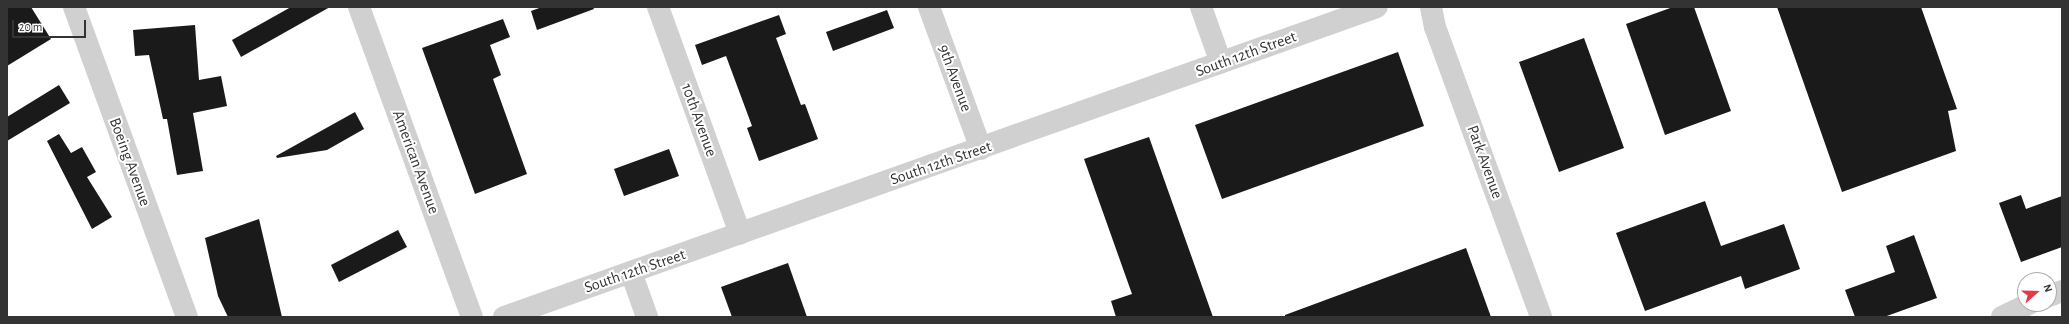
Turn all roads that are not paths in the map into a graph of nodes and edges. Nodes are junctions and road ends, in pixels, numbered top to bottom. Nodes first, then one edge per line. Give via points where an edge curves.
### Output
1 (74, 7) edge
2 (359, 7) edge
3 (658, 7) edge
4 (929, 7) edge
5 (1201, 7) edge
6 (1377, 7) edge
7 (1431, 7) edge
8 (1222, 63) junction
9 (981, 149) junction
10 (740, 234) junction
11 (631, 272) junction
12 (2017, 310) edge
13 (187, 317) edge
14 (472, 317) edge
15 (504, 317) edge
16 (647, 317) edge
17 (1541, 317) edge
18 (2002, 317) edge

1 - 13 street, Boeing Avenue
2 - 14 street, American Avenue
3 - 10 street, 10th Avenue
4 - 9 street, 9th Avenue
5 - 8 street
6 - 8 street, South 12th Street
7 - 17 street, Park Avenue
8 - 9 street, South 12th Street
9 - 10 street, South 12th Street
10 - 11 street, South 12th Street
11 - 15 street, South 12th Street
11 - 16 street
12 - 18 street

